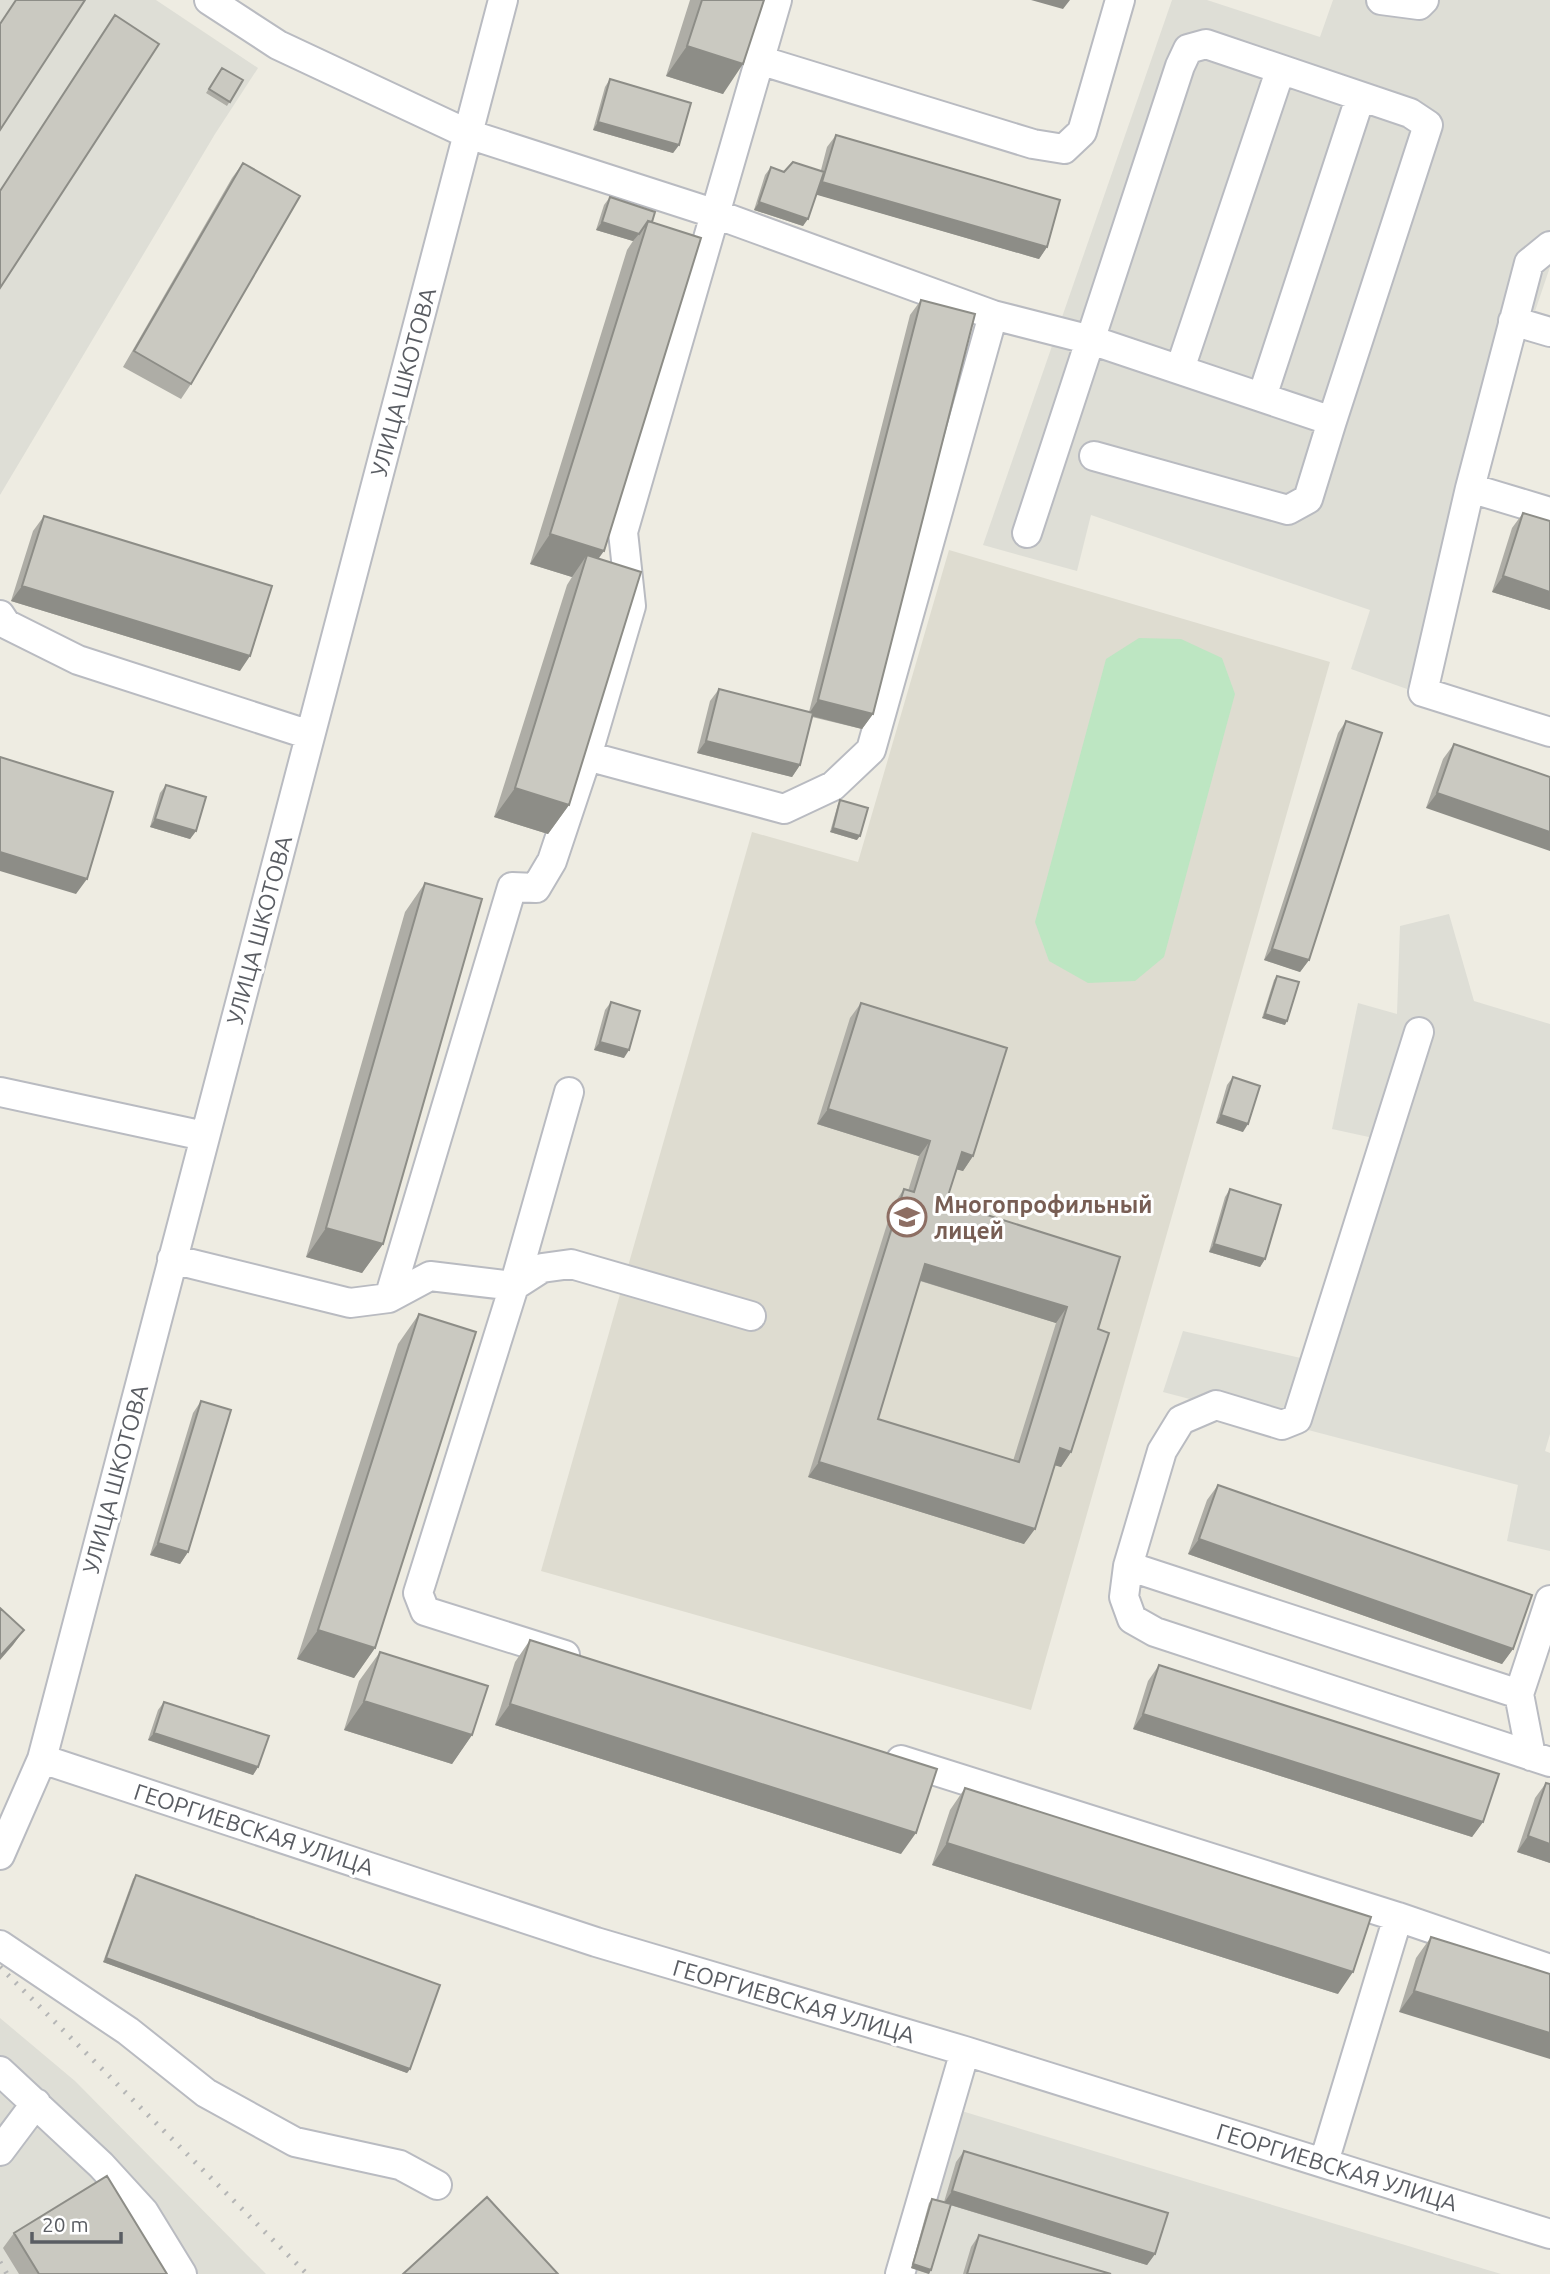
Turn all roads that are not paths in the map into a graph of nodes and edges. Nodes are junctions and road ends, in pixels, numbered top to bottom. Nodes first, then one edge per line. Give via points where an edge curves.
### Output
1 (209, 0) edge
2 (503, 0) edge
3 (777, 0) edge
4 (1120, 0) edge
5 (1381, 0) edge
6 (1424, 0) edge
7 (759, 60) junction
8 (1280, 71) junction
9 (1360, 98) junction
10 (468, 134) junction
11 (713, 212) junction
12 (1550, 246) edge
13 (993, 315) junction
14 (1513, 321) junction
15 (1550, 332) edge
16 (1091, 340) junction
17 (1180, 369) junction
18 (1262, 397) junction
19 (1332, 421) junction
20 (1094, 456) dead end
21 (1470, 488) junction
22 (1550, 512) edge
23 (1027, 533) dead end
24 (0, 615) edge
25 (1550, 733) edge
26 (310, 735) junction
27 (587, 756) junction
28 (1419, 1032) dead end
29 (0, 1092) edge
30 (569, 1092) dead end
31 (204, 1136) junction
32 (172, 1259) junction
33 (514, 1286) junction
34 (389, 1298) junction
35 (751, 1316) dead end
36 (1128, 1566) junction
37 (1550, 1600) edge
38 (584, 1661) edge
39 (1519, 1694) junction
40 (878, 1753) edge
41 (42, 1759) junction
42 (1540, 1759) edge
43 (3, 1843) edge
44 (1398, 1917) junction
45 (0, 1945) edge
46 (1550, 1969) edge
47 (965, 2051) junction
48 (0, 2071) edge
49 (36, 2103) junction
50 (0, 2151) edge
51 (1324, 2162) junction
52 (438, 2185) dead end
53 (1550, 2234) edge
54 (182, 2274) edge
55 (900, 2274) edge

1 - 10 street via 278,45
2 - 10 street, УЛИЦА ШКОТОВА
3 - 7 street
4 - 7 street via 1082,132 1064,149 1033,144
5 - 6 street via 1419,5
7 - 11 street
8 - 9 street
8 - 16 street via 1206,44 1188,49
8 - 17 street
9 - 18 street
9 - 19 street via 1410,113 1428,125
10 - 11 street
10 - 26 street, УЛИЦА ШКОТОВА
11 - 13 street
11 - 27 street via 623,532 631,606
12 - 14 street via 1529,263
13 - 16 street
13 - 27 street via 871,750 833,786 784,809
14 - 15 street
14 - 21 street
16 - 17 street
16 - 23 street
17 - 18 street
18 - 19 street
19 - 20 street via 1308,499 1288,510
21 - 22 street
21 - 25 street via 1423,692
24 - 26 street via 6,624 78,660
26 - 31 street, УЛИЦА ШКОТОВА
27 - 34 street via 552,861 536,888 512,887
28 - 36 street via 1297,1419 1282,1425 1216,1405 1181,1420 1162,1451
29 - 31 street
30 - 33 street
31 - 32 street, УЛИЦА ШКОТОВА
32 - 34 street via 350,1303
32 - 41 street, УЛИЦА ШКОТОВА
33 - 34 street via 430,1276
33 - 35 street via 542,1268 571,1264
33 - 38 street via 418,1593 425,1611
36 - 39 street
36 - 42 street via 1124,1597 1132,1619 1154,1632
37 - 39 street
39 - 42 street
40 - 44 street
41 - 43 street, УЛИЦА ШКОТОВА
41 - 47 street, ГЕОРГИЕВСКАЯ УЛИЦА via 583,1938
44 - 46 street
44 - 51 street
45 - 52 street via 128,2031 206,2093 295,2142 400,2165
47 - 51 street, ГЕОРГИЕВСКАЯ УЛИЦА
47 - 55 street
48 - 49 street
49 - 50 street
49 - 54 street via 144,2213
51 - 53 street, ГЕОРГИЕВСКАЯ УЛИЦА

